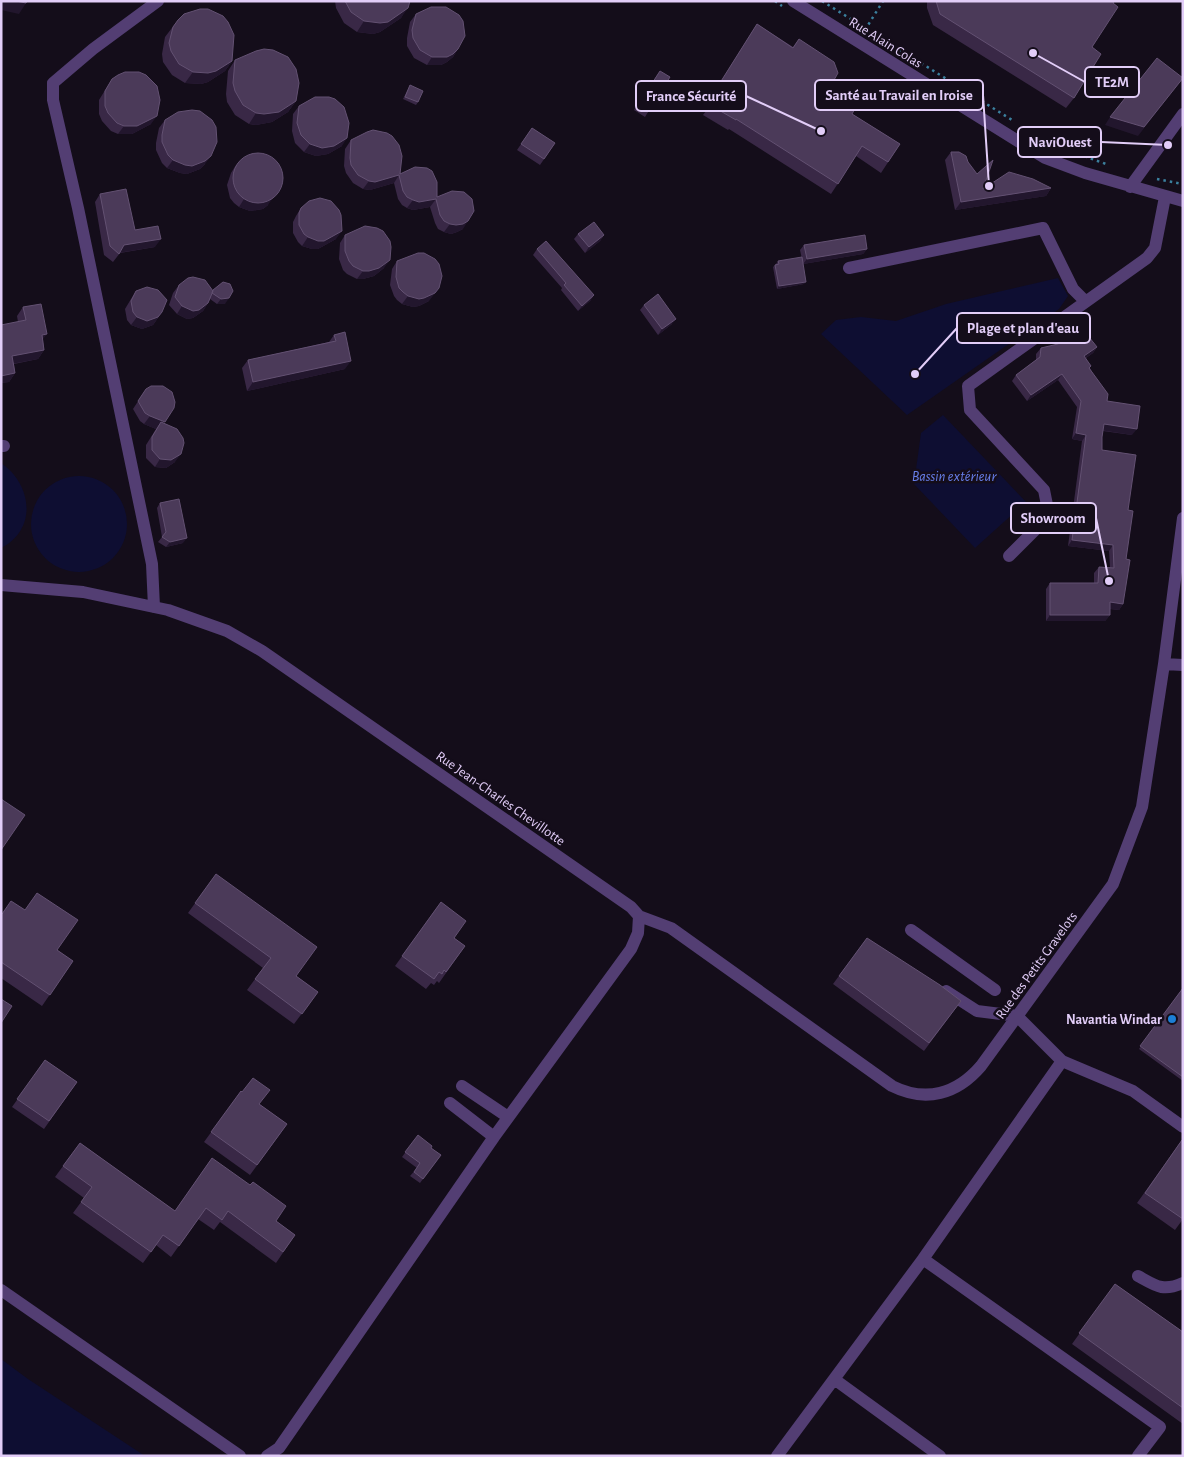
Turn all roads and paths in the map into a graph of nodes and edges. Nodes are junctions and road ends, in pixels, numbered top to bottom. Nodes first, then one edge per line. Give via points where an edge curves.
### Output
1 (158, 1) edge
2 (793, 1) edge
3 (822, 1) edge
4 (883, 1) edge
5 (866, 28) junction
6 (858, 42) junction
7 (1183, 114) edge
8 (1015, 122) dead end
9 (1048, 143) dead end
10 (1110, 165) dead end
11 (1139, 175) junction
12 (1183, 184) edge
13 (1130, 187) junction
14 (1165, 197) junction
15 (1183, 201) edge
16 (848, 268) dead end
17 (1085, 301) junction
18 (1183, 518) edge
19 (1009, 556) dead end
20 (1, 585) edge
21 (154, 607) junction
22 (1164, 664) junction
23 (1183, 666) edge
24 (639, 916) junction
25 (911, 930) dead end
26 (938, 986) edge
27 (995, 990) dead end
28 (1018, 1016) junction
29 (1062, 1061) junction
30 (462, 1086) dead end
31 (450, 1103) dead end
32 (508, 1118) junction
33 (1183, 1127) edge
34 (494, 1137) junction
35 (923, 1259) junction
36 (1138, 1276) dead end
37 (1183, 1283) edge
38 (1, 1290) edge
39 (834, 1380) junction
40 (240, 1456) edge
41 (267, 1456) edge
42 (777, 1456) edge
43 (940, 1456) edge
44 (1138, 1456) edge

1 - 21 street via 53,83 53,100 152,564
2 - 6 street, Rue Alain Colas
3 - 5 path
4 - 5 path
5 - 6 path
5 - 8 path
6 - 13 street, Rue Alain Colas via 1046,158
7 - 11 street
9 - 10 path
11 - 12 path
11 - 13 street
13 - 14 street, Rue Alain Colas
14 - 15 street, Rue Alain Colas
14 - 17 street via 1155,248 1147,258
16 - 17 street via 1043,228 1073,289
17 - 19 street via 968,386 970,410 1031,474 1046,497 1044,521
18 - 22 street, Rue des Petits Gravelots
20 - 21 street, Rue Jean-Charles Chevillotte via 83,592
21 - 24 street, Rue Jean-Charles Chevillotte via 227,631 262,651 631,907
22 - 23 street
22 - 28 street, Rue des Petits Gravelots via 1142,807 1114,884
24 - 28 street, Rue des Petits Gravelots via 671,928 892,1086 908,1093 946,1092 967,1081
24 - 32 street via 638,933 631,949
25 - 27 street
26 - 28 street via 977,1011
28 - 29 street
29 - 33 street via 1133,1091
29 - 35 street
30 - 32 street
31 - 34 street
32 - 34 street
34 - 41 street via 279,1448
35 - 39 street
35 - 44 street via 1160,1427
36 - 37 street via 1159,1288 1172,1288
38 - 40 street
39 - 42 street
39 - 43 street

